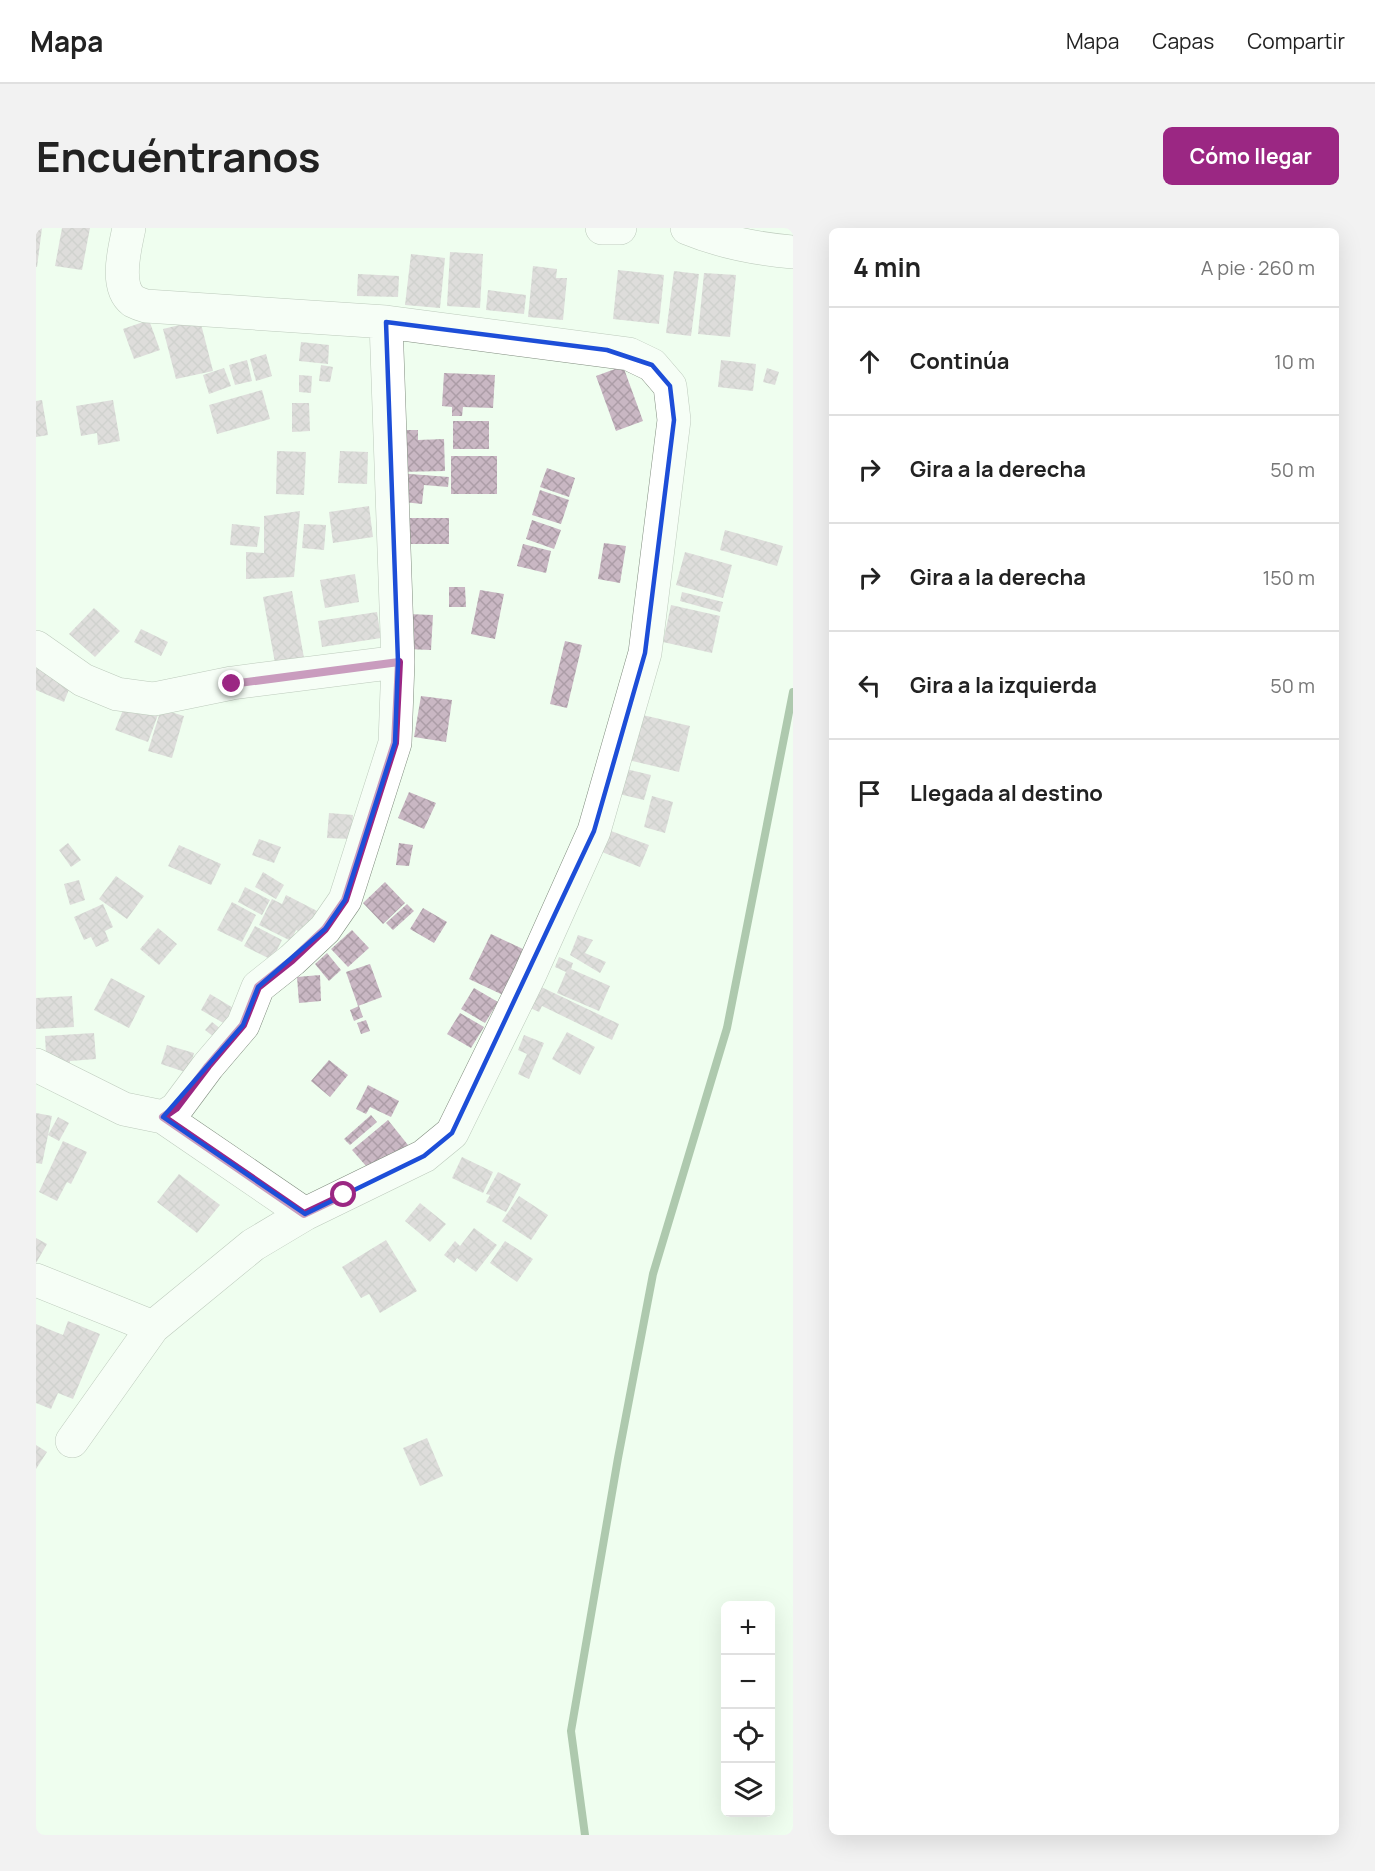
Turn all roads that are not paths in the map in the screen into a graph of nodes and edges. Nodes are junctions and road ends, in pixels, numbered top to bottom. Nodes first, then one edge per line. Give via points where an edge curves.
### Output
1 (129, 228) edge
2 (602, 228) edge
3 (620, 228) edge
4 (687, 228) edge
5 (793, 252) edge
6 (386, 322) junction
7 (36, 647) edge
8 (399, 662) junction
9 (36, 1065) edge
10 (163, 1117) junction
11 (304, 1214) junction
12 (36, 1280) edge
13 (153, 1327) junction
14 (72, 1441) dead end

1 - 6 street via 121,267 125,287 132,300 146,306
2 - 3 street
4 - 5 street via 762,249
6 - 8 street
6 - 11 street via 628,354 652,364 670,386 674,420 645,653 594,831 530,974 452,1133 424,1156
7 - 8 street via 83,680 117,694 154,699 232,684
8 - 10 street via 395,743 345,900 325,929 258,987 243,1025 176,1108
9 - 10 street via 124,1109
10 - 11 street
11 - 13 street via 253,1245
12 - 13 street
13 - 14 street

